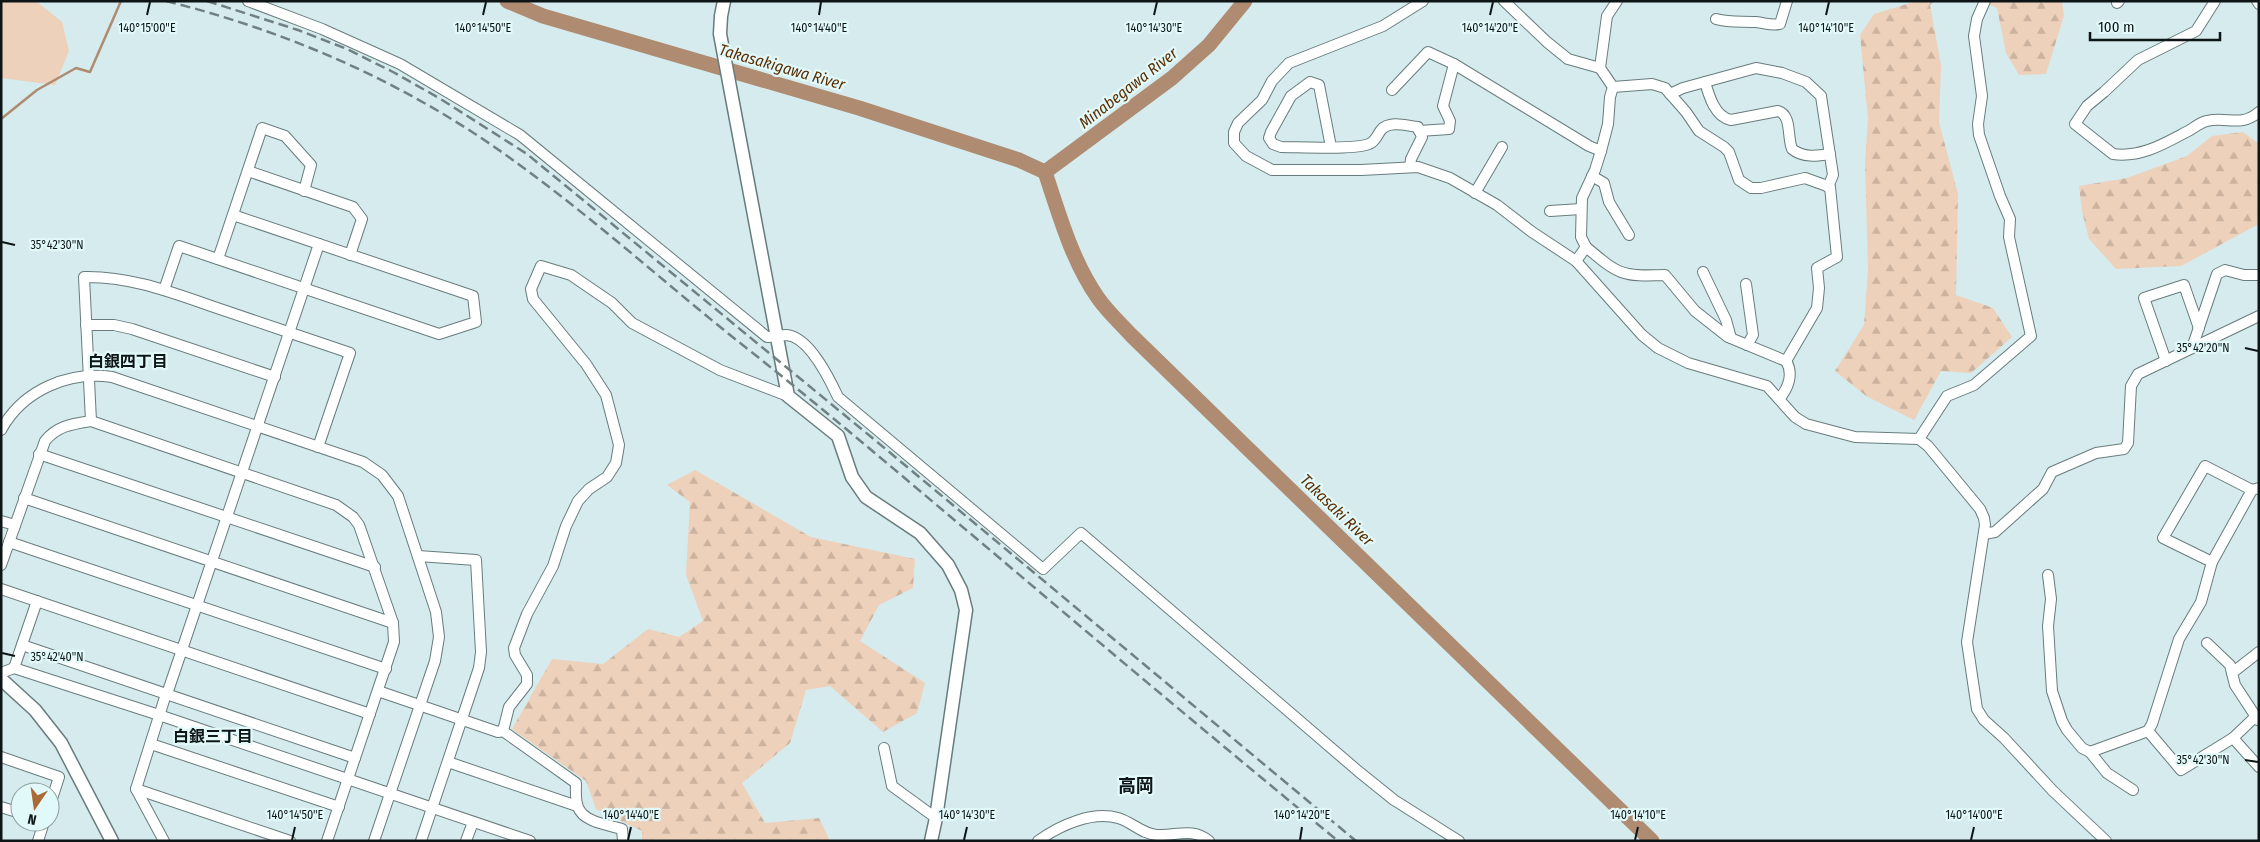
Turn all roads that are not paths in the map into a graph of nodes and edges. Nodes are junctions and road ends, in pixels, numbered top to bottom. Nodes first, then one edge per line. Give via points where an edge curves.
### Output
1 (248, 1) edge
2 (724, 1) edge
3 (1423, 1) edge
4 (1504, 1) edge
5 (1617, 1) edge
6 (1788, 1) edge
7 (1985, 1) edge
8 (2215, 1) edge
9 (1716, 19) dead end
10 (1454, 64) junction
11 (1600, 68) junction
12 (1705, 82) junction
13 (1613, 87) junction
14 (1392, 90) dead end
15 (1670, 94) junction
16 (2259, 112) edge
17 (1420, 131) junction
18 (1331, 147) junction
19 (1502, 147) dead end
20 (1601, 151) junction
21 (1830, 154) junction
22 (1410, 167) junction
23 (248, 172) junction
24 (1592, 176) junction
25 (1828, 187) junction
26 (304, 190) junction
27 (1475, 193) junction
28 (1582, 209) junction
29 (1550, 211) dead end
30 (233, 215) junction
31 (1629, 235) dead end
32 (320, 244) junction
33 (1586, 246) junction
34 (350, 255) junction
35 (218, 259) junction
36 (1576, 261) junction
37 (1703, 272) dead end
38 (2259, 276) edge
39 (1746, 284) dead end
40 (305, 288) junction
41 (164, 290) junction
42 (2259, 316) edge
43 (86, 325) junction
44 (2199, 328) junction
45 (290, 332) junction
46 (777, 337) junction
47 (1731, 338) junction
48 (1746, 345) junction
49 (2192, 348) junction
50 (2166, 360) junction
51 (1786, 361) junction
52 (89, 376) junction
53 (275, 377) junction
54 (788, 396) junction
55 (1779, 399) junction
56 (91, 421) junction
57 (258, 427) junction
58 (1, 430) edge
59 (1919, 439) junction
60 (318, 447) junction
61 (39, 454) junction
62 (242, 473) junction
63 (2256, 489) edge
64 (24, 498) junction
65 (227, 517) junction
66 (1, 520) edge
67 (15, 525) junction
68 (1984, 534) junction
69 (9, 542) junction
70 (418, 556) junction
71 (212, 562) junction
72 (2212, 562) junction
73 (1, 565) edge
74 (374, 567) junction
75 (2048, 575) dead end
76 (1, 589) edge
77 (37, 601) junction
78 (197, 606) junction
79 (393, 623) junction
80 (2207, 643) dead end
81 (22, 645) junction
82 (182, 650) junction
83 (2259, 652) edge
84 (14, 668) junction
85 (386, 669) junction
86 (1, 673) edge
87 (2232, 673) junction
88 (1, 679) edge
89 (378, 691) junction
90 (166, 694) junction
91 (420, 705) junction
92 (370, 714) junction
93 (159, 715) junction
94 (2257, 719) edge
95 (462, 720) junction
96 (503, 731) junction
97 (2148, 731) junction
98 (2233, 738) junction
99 (151, 744) junction
100 (884, 748) dead end
101 (2090, 752) junction
102 (1, 757) edge
103 (356, 758) junction
104 (448, 762) junction
105 (2259, 768) edge
106 (348, 779) junction
107 (57, 782) edge
108 (136, 788) junction
109 (2133, 790) dead end
110 (390, 794) junction
111 (577, 806) junction
112 (339, 807) junction
113 (432, 808) junction
114 (936, 818) junction
115 (473, 822) junction
116 (112, 841) edge
117 (164, 841) edge
118 (290, 841) edge
119 (327, 841) edge
120 (374, 841) edge
121 (421, 841) edge
122 (466, 841) edge
123 (530, 841) edge
124 (623, 841) edge
125 (930, 841) edge
126 (1038, 841) edge
127 (1209, 841) edge
128 (1459, 841) edge
129 (2106, 841) edge

1 - 46 street via 400,64 520,135 767,336
2 - 46 street via 720,34
3 - 22 street via 1383,26 1288,63 1234,132 1234,143 1246,156 1272,170
4 - 11 street via 1568,59
5 - 11 street via 1607,16
6 - 9 street via 1780,24 1731,23
7 - 59 street via 1974,36 1982,96 1979,134 2010,220 2009,237 2031,336 1974,385 1947,396
8 - 16 street via 2196,31 2138,60 2087,106 2075,124 2113,154 2121,155 2142,153 2161,146 2206,121 2240,122
10 - 14 street via 1428,52
10 - 17 street via 1443,106 1450,121 1449,129
10 - 20 street
11 - 13 street
12 - 15 street
12 - 21 street via 1710,98 1726,119 1778,111 1786,117 1792,149 1796,153
12 - 21 street via 1756,68 1806,82 1821,96
13 - 15 street via 1658,85
13 - 20 street
15 - 25 street via 1698,131 1729,152 1739,180 1744,184 1761,188 1806,178
17 - 18 street via 1418,127 1392,124 1382,128 1376,139 1368,144
17 - 22 street via 1422,136 1410,159
18 - 18 street via 1280,147 1269,138 1291,96 1310,82 1319,85
19 - 27 street
20 - 24 street
21 - 25 street via 1833,175
22 - 27 street via 1450,178
23 - 26 street
23 - 26 street via 262,128 278,133 285,136 312,165
23 - 30 street
24 - 28 street via 1582,198
24 - 31 street via 1604,182 1609,202
25 - 51 street via 1832,191 1837,256 1817,268 1817,308
26 - 34 street via 353,207 362,219
27 - 36 street
28 - 29 street
28 - 33 street via 1581,237
30 - 32 street
30 - 35 street
32 - 34 street
32 - 40 street
33 - 36 street
33 - 47 street via 1618,272 1665,275 1695,311
34 - 40 street via 473,296 476,322 439,334
35 - 40 street
35 - 41 street via 178,246
36 - 55 street via 1642,335 1658,348 1688,363 1767,386
37 - 47 street
38 - 44 street via 2225,270 2217,274
39 - 48 street via 1753,335
40 - 45 street
41 - 43 street via 107,276 84,277
41 - 45 street
42 - 49 street
43 - 52 street
43 - 53 street via 132,328
44 - 49 street
44 - 50 street via 2184,285 2144,298
45 - 53 street
45 - 60 street via 350,353
46 - 54 street
46 - 128 street via 787,335 803,344 817,357 838,397 1043,569 1081,533 1358,772 1394,800
47 - 48 street
48 - 51 street
49 - 50 street
50 - 68 street via 2138,374 2131,386 2128,443 2124,449 2096,453 2052,472 2043,489 1995,532
51 - 55 street via 1789,380
52 - 56 street
52 - 57 street via 112,377
52 - 58 street via 53,384 31,396 15,410
53 - 57 street
54 - 96 street via 720,370 632,323 612,303 571,275 541,266 531,289 533,299 586,364 606,395 619,445 616,463 607,477 589,488 578,501 553,566 527,614 514,648 527,675 527,684 509,707
54 - 114 street via 838,436 852,477 866,497 920,534 948,565 961,590 966,610
55 - 59 street via 1806,424 1842,435
56 - 61 street via 63,426 52,433
56 - 62 street
57 - 60 street
57 - 62 street
59 - 68 street via 1980,509 1984,518
60 - 70 street via 363,462 382,475 398,496
61 - 64 street
61 - 65 street
62 - 65 street
62 - 74 street via 343,509 359,525
63 - 72 street
63 - 72 street via 2205,466 2164,538
64 - 67 street
64 - 71 street
65 - 71 street
65 - 74 street
66 - 67 street
67 - 69 street
68 - 129 street via 1967,642 1977,709 2053,791
69 - 73 street
69 - 78 street
70 - 91 street via 433,599 439,637 435,661
70 - 95 street via 476,560 482,652
71 - 78 street
71 - 79 street
72 - 97 street via 2201,602 2179,639
74 - 79 street
75 - 101 street via 2052,691 2067,730 2082,748
76 - 77 street
77 - 81 street
77 - 82 street
78 - 82 street
78 - 85 street
79 - 85 street via 394,642
80 - 87 street via 2230,666
81 - 84 street
81 - 90 street
82 - 90 street
82 - 92 street
83 - 87 street
84 - 86 street
84 - 93 street
85 - 89 street
87 - 94 street via 2235,685
88 - 116 street via 35,710 61,743
89 - 91 street
89 - 92 street
90 - 93 street
90 - 103 street
91 - 95 street
91 - 110 street
92 - 103 street
93 - 99 street
93 - 106 street
94 - 98 street
95 - 96 street
95 - 104 street
96 - 111 street via 576,783
97 - 98 street via 2181,770
97 - 101 street
98 - 105 street
99 - 108 street
99 - 112 street
100 - 114 street via 892,786
101 - 109 street via 2107,773
102 - 107 street via 59,777
103 - 106 street
104 - 111 street
104 - 113 street
106 - 110 street
106 - 112 street
108 - 117 street
108 - 118 street
110 - 113 street
110 - 120 street
111 - 124 street via 585,817 622,830
112 - 119 street
113 - 115 street
113 - 121 street
114 - 125 street
115 - 122 street
115 - 123 street
126 - 127 street via 1076,820 1098,817 1119,818 1156,835 1189,832 1203,835

